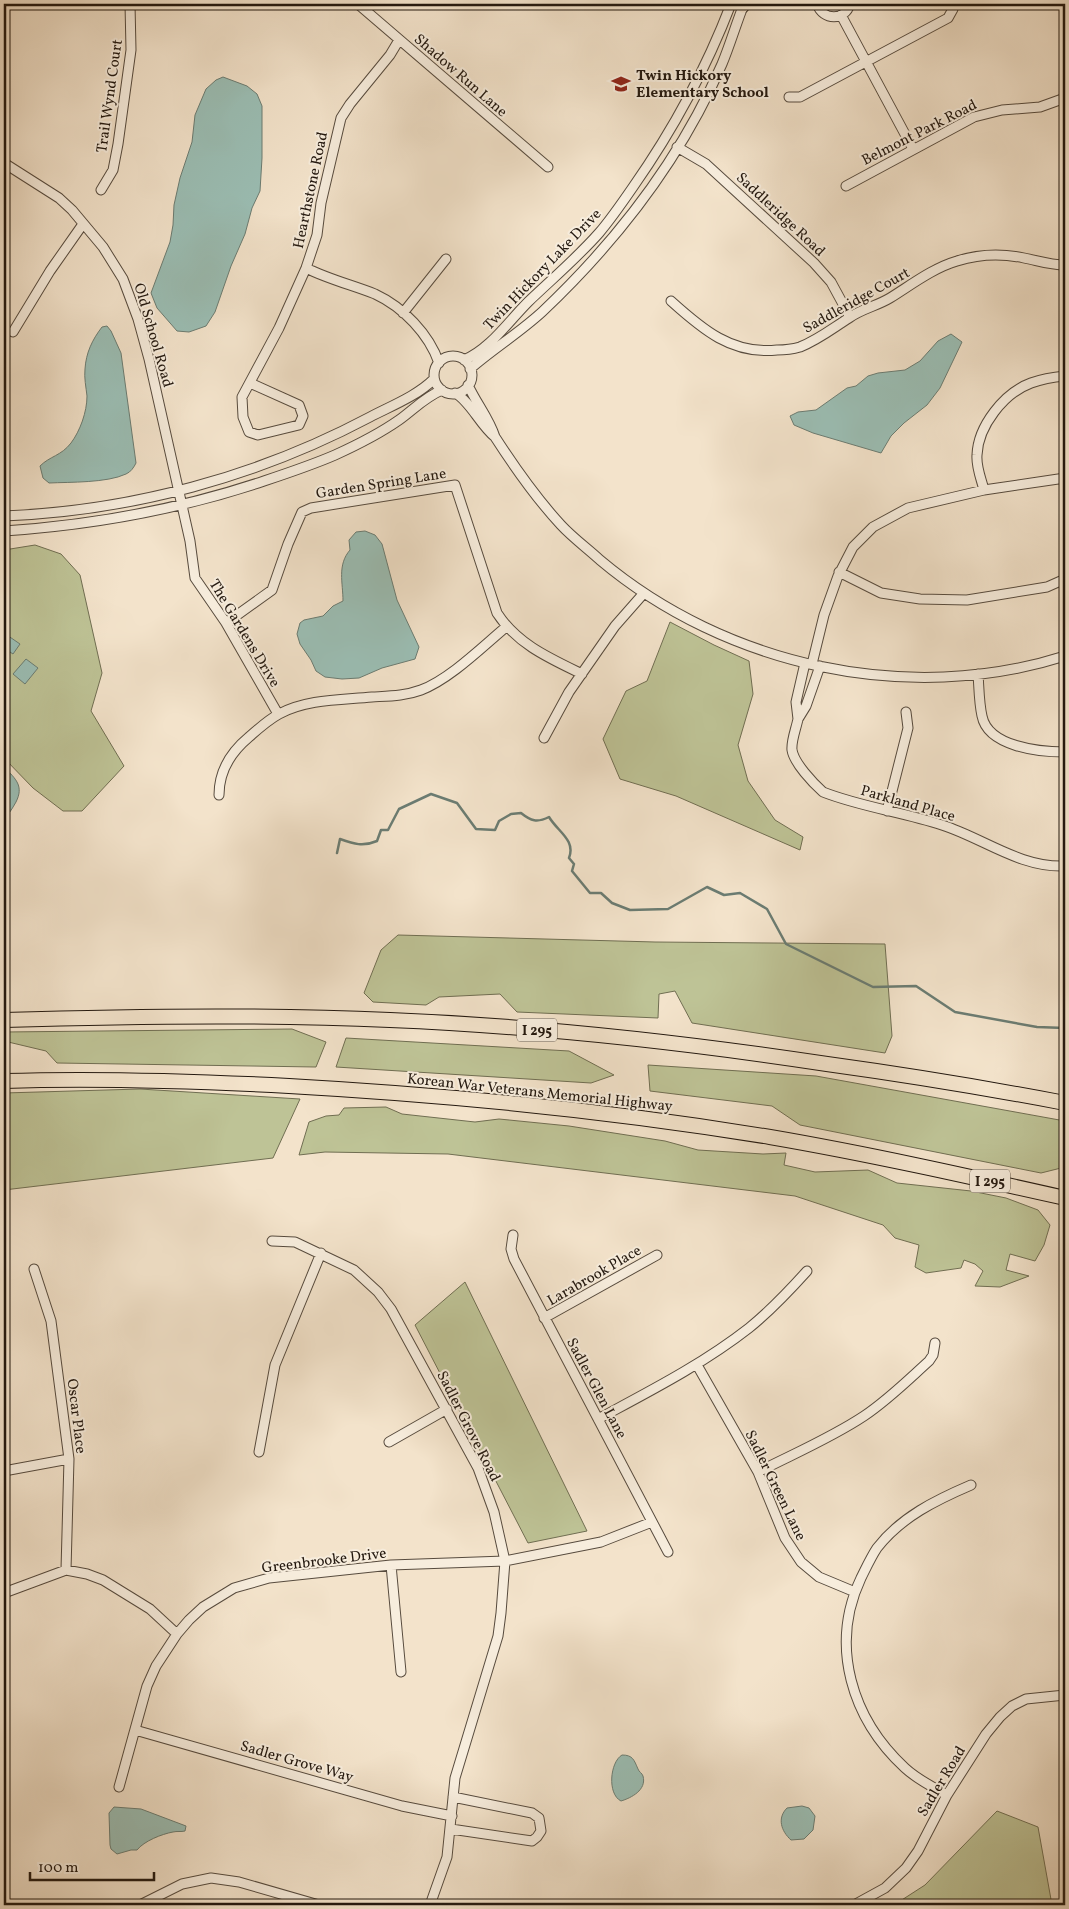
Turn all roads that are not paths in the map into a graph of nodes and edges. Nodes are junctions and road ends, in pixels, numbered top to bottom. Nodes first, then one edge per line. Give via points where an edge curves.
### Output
1 (130, 4) edge
2 (358, 4) edge
3 (817, 4) edge
4 (850, 4) edge
5 (741, 5) edge
6 (953, 9) dead end
7 (842, 15) junction
8 (399, 40) junction
9 (866, 62) junction
10 (789, 97) dead end
11 (1065, 98) edge
12 (677, 147) junction
13 (913, 149) junction
14 (4, 163) edge
15 (548, 166) dead end
16 (846, 186) dead end
17 (101, 190) dead end
18 (83, 224) junction
19 (446, 259) dead end
20 (1065, 265) edge
21 (306, 268) junction
22 (671, 301) dead end
23 (403, 313) junction
24 (850, 316) junction
25 (12, 332) dead end
26 (432, 346) junction
27 (447, 357) junction
28 (464, 360) junction
29 (438, 363) junction
30 (470, 369) junction
31 (1065, 376) edge
32 (434, 379) junction
33 (250, 383) junction
34 (468, 385) junction
35 (442, 390) junction
36 (455, 394) junction
37 (495, 437) junction
38 (1065, 478) edge
39 (984, 490) junction
40 (178, 491) junction
41 (182, 506) junction
42 (4, 516) edge
43 (4, 531) edge
44 (839, 572) junction
45 (1065, 579) edge
46 (644, 593) junction
47 (226, 623) junction
48 (506, 627) junction
49 (1065, 656) edge
50 (812, 664) junction
51 (582, 674) junction
52 (978, 674) junction
53 (906, 712) dead end
54 (278, 714) junction
55 (798, 719) junction
56 (544, 738) dead end
57 (1065, 752) edge
58 (219, 795) dead end
59 (887, 811) junction
60 (1065, 866) edge
61 (4, 1020) edge
62 (4, 1081) edge
63 (1065, 1104) edge
64 (1065, 1198) edge
65 (513, 1235) dead end
66 (272, 1241) dead end
67 (321, 1253) junction
68 (657, 1255) dead end
69 (34, 1269) dead end
70 (807, 1272) dead end
71 (544, 1318) junction
72 (935, 1343) dead end
73 (696, 1365) junction
74 (447, 1409) junction
75 (598, 1419) junction
76 (389, 1442) dead end
77 (259, 1452) dead end
78 (69, 1459) junction
79 (4, 1471) edge
80 (758, 1472) junction
81 (971, 1485) dead end
82 (652, 1522) junction
83 (668, 1552) dead end
84 (505, 1561) junction
85 (391, 1565) junction
86 (66, 1570) junction
87 (854, 1592) junction
88 (4, 1593) edge
89 (177, 1634) junction
90 (401, 1672) dead end
91 (1065, 1695) edge
92 (135, 1730) junction
93 (119, 1787) dead end
94 (947, 1795) junction
95 (453, 1797) junction
96 (452, 1816) junction
97 (450, 1829) junction
98 (309, 1904) edge
99 (140, 1905) edge
100 (319, 1905) edge
101 (430, 1905) edge
102 (854, 1905) edge

1 - 17 street, Trail Wynd Court via 131,50 118,144 113,170
2 - 8 street, Shadow Run Lane
3 - 7 street via 826,15
4 - 7 street
5 - 12 street, Twin Hickory Lake Drive via 722,64
5 - 28 street, Twin Hickory Lake Drive via 680,114 609,221 491,341
6 - 9 street via 948,18
7 - 9 street
8 - 15 street, Shadow Run Lane
8 - 21 street, Hearthstone Road via 341,118 321,203 317,235
9 - 10 street via 800,97
9 - 13 street
11 - 13 street, Belmont Park Road via 1040,107 988,113
12 - 24 street, Saddleridge Road via 706,164 814,263 831,282
12 - 30 street, Twin Hickory Lake Drive via 633,212 586,268 526,327
13 - 16 street, Belmont Park Road
14 - 18 street, Old School Road via 58,198
18 - 25 street
18 - 40 street, Old School Road via 103,246 123,279 149,359
19 - 23 street
20 - 24 street, Saddleridge Court via 1000,255 977,256 956,261 880,305
21 - 23 street via 375,295
21 - 33 street, Hearthstone Road
22 - 24 street, Saddleridge Court via 715,337 753,350 799,347 824,335
23 - 26 street
26 - 27 street
26 - 29 street
27 - 28 street
27 - 29 street
28 - 30 street
29 - 32 street
30 - 34 street
31 - 39 street via 1029,384 1012,394 988,422 977,454
32 - 35 street
32 - 40 street via 404,400 325,440 241,473
33 - 33 street, Hearthstone Road via 242,397 242,417 249,432 258,435 299,425 303,416 299,405
34 - 36 street
34 - 37 street
35 - 36 street
35 - 41 street via 397,421 333,456
36 - 37 street via 462,397
37 - 46 street via 531,490 562,525
38 - 39 street
39 - 44 street via 908,508 873,527 853,547
40 - 41 street, Old School Road
40 - 42 street via 112,504
41 - 43 street via 105,520
41 - 47 street, The Gardens Drive via 196,578
44 - 45 street via 881,594 920,599 968,600 1047,587
44 - 50 street
46 - 50 street via 692,622 720,634
46 - 51 street via 615,626
47 - 48 street, Garden Spring Lane via 272,590 302,512 455,485 497,613
47 - 54 street, The Gardens Drive
48 - 51 street, Garden Spring Lane via 527,645
48 - 54 street via 441,680 421,690 402,695 319,702 296,706
49 - 52 street
50 - 52 street via 901,677
50 - 55 street, Parkland Place via 806,706
50 - 55 street, Parkland Place via 796,702
51 - 56 street via 568,692
52 - 57 street via 982,717 991,733 1025,748
53 - 59 street via 908,728
54 - 58 street via 236,750 222,772
55 - 59 street, Parkland Place via 792,749 794,757 814,783 823,792
59 - 60 street, Parkland Place via 944,825 1022,859
61 - 63 highway, I 295 via 272,1016 571,1032 743,1051 987,1088
62 - 64 highway, Korean War Veterans Memorial Highway / I 295 via 231,1083 524,1104 781,1139
65 - 71 street, Sadler Glen Lane via 511,1249 514,1259
66 - 67 street, Sadler Grove Road via 295,1242
67 - 74 street, Sadler Grove Road via 354,1270 378,1292 391,1309
67 - 77 street via 275,1365
68 - 71 street, Larabrook Place
69 - 78 street, Oscar Place via 51,1321
70 - 73 street via 749,1328
71 - 75 street, Sadler Glen Lane
72 - 80 street via 929,1361 864,1416
73 - 75 street
73 - 80 street, Sadler Green Lane
74 - 76 street
74 - 84 street, Sadler Grove Road via 478,1468 494,1512
75 - 82 street, Sadler Glen Lane
78 - 79 street
78 - 86 street, Oscar Place
80 - 87 street, Sadler Green Lane via 785,1538 801,1562 819,1577
81 - 87 street via 912,1515 878,1548
82 - 83 street, Sadler Glen Lane
82 - 84 street, Greenbrooke Drive via 601,1542
84 - 85 street, Greenbrooke Drive
84 - 95 street, Sadler Grove Road via 498,1636 455,1778
85 - 89 street, Greenbrooke Drive via 252,1582 234,1588 203,1607
85 - 90 street
86 - 88 street
86 - 89 street via 103,1580 150,1609
87 - 94 street via 846,1635 851,1681 858,1703 885,1747 917,1778
89 - 92 street, Greenbrooke Drive via 147,1686
91 - 94 street, Sadler Road via 1026,1699 1012,1706 986,1734
92 - 93 street, Greenbrooke Drive
92 - 96 street, Sadler Grove Way via 402,1806
94 - 102 street, Sadler Road via 906,1868 885,1888
95 - 96 street, Sadler Grove Road
95 - 97 street via 532,1813 539,1818 541,1831 532,1840
96 - 97 street, Sadler Grove Road
97 - 101 street, Sadler Grove Road via 446,1857
98 - 99 street via 238,1882 211,1878 182,1884
98 - 100 street

